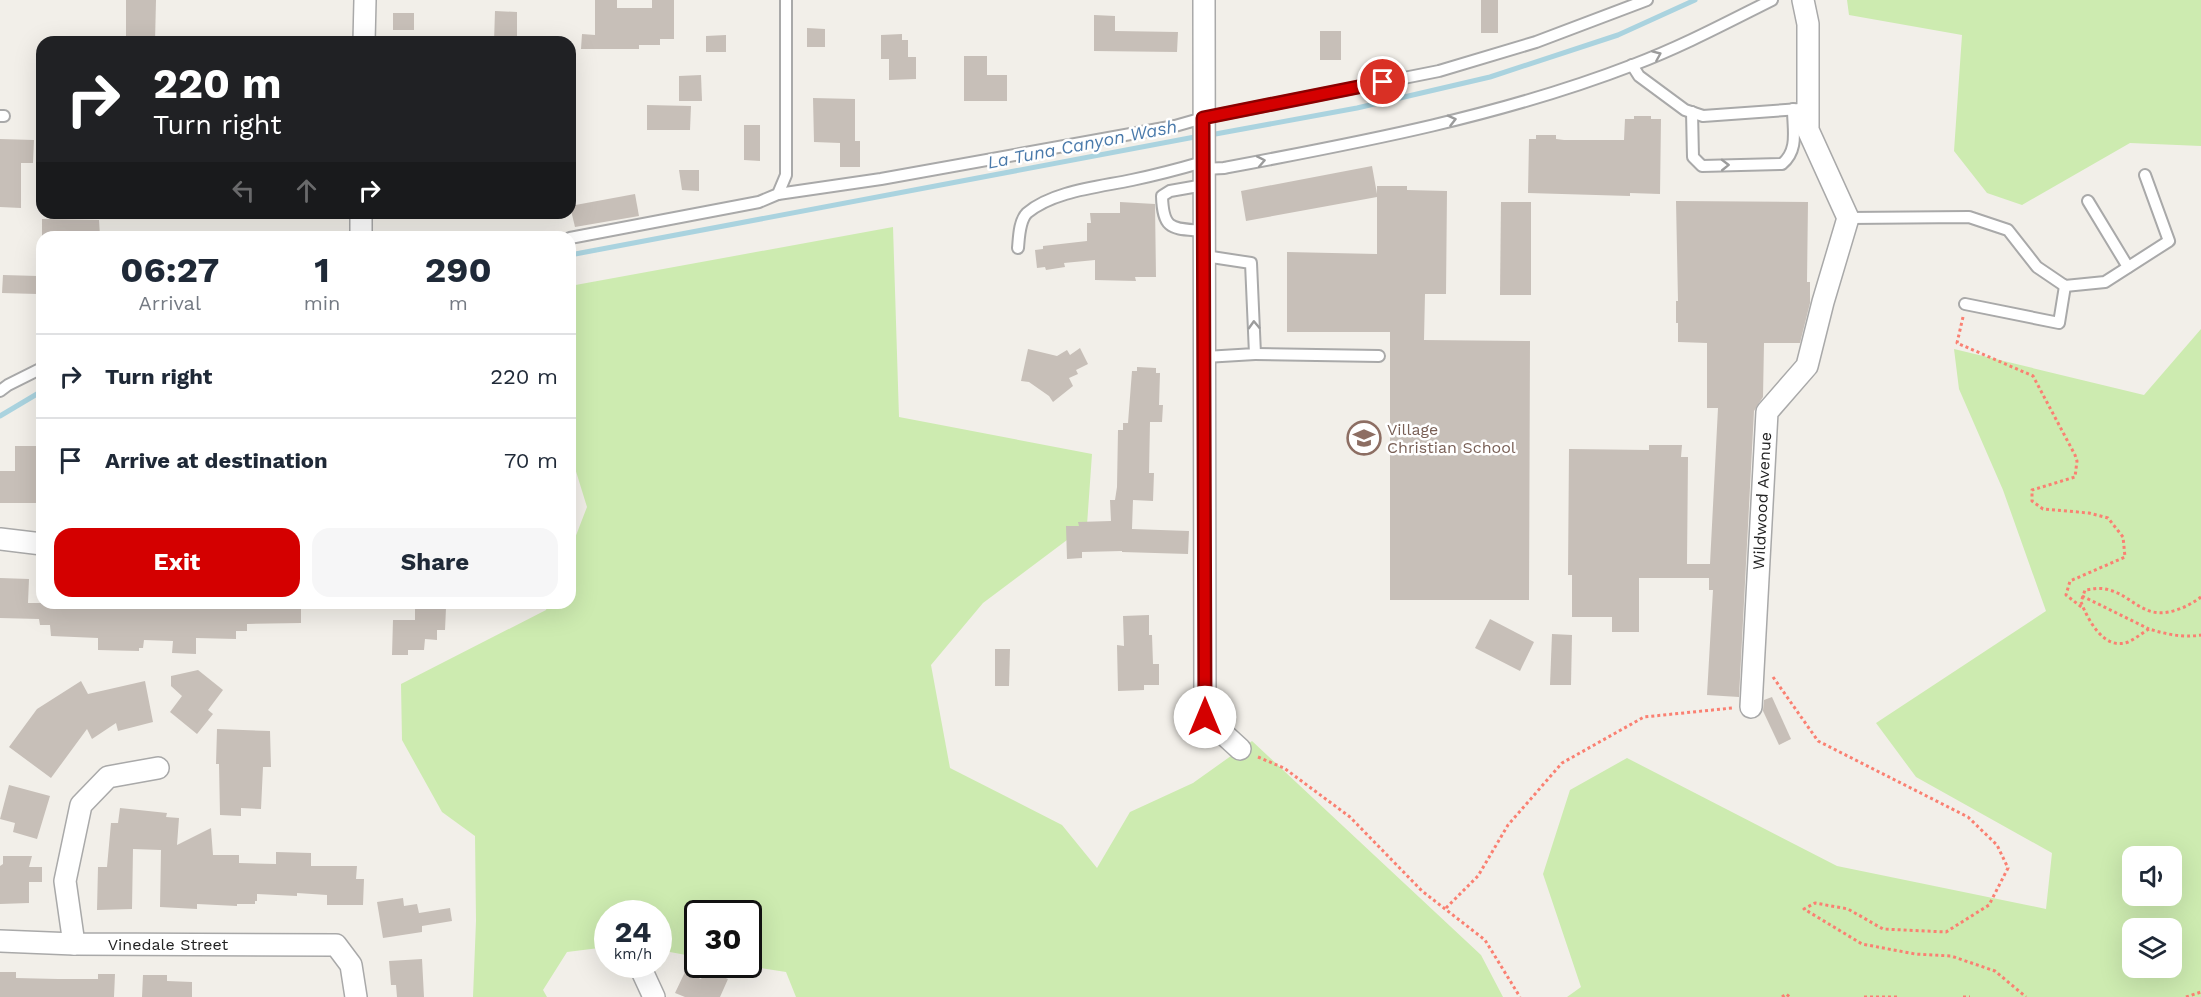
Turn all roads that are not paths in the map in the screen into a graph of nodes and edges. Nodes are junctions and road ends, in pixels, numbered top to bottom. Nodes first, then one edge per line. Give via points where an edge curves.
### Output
1 (365, 0) edge
2 (786, 0) edge
3 (1204, 0) edge
4 (1647, 0) edge
5 (1773, 0) edge
6 (1803, 0) edge
7 (364, 36) edge
8 (1632, 65) junction
9 (1800, 109) junction
10 (1692, 112) junction
11 (1203, 151) junction
12 (2145, 175) dead end
13 (778, 194) junction
14 (2088, 201) dead end
15 (1848, 218) junction
16 (1204, 231) junction
17 (576, 237) edge
18 (1018, 248) dead end
19 (1205, 256) junction
20 (2128, 267) junction
21 (2065, 286) junction
22 (1965, 304) road end
23 (1255, 354) junction
24 (1379, 356) dead end
25 (1205, 357) junction
26 (36, 371) edge
27 (0, 391) edge
28 (0, 539) edge
29 (36, 543) edge
30 (1751, 707) road end
31 (1240, 749) road end
32 (158, 768) dead end
33 (0, 941) edge
34 (74, 944) junction
35 (645, 978) edge
36 (356, 997) edge
37 (654, 997) edge

1 - 7 street
2 - 13 lane via 786,175
3 - 11 street
4 - 11 lane via 1536,42
8 -> 5 lane
6 - 9 street via 1808,24
8 - 10 lane via 1639,76
11 -> 8 lane via 1224,168 1365,141 1515,105
9 - 10 lane via 1703,116
10 -> 9 lane via 1693,157 1702,166 1782,164 1794,148
9 - 15 street
11 - 13 lane via 1175,126
11 - 16 street
11 - 16 lane via 1162,196 1162,210 1166,222 1175,228
11 - 18 lane via 1152,176 1074,191 1045,202 1025,215
12 - 20 lane via 2169,241
13 - 17 lane via 759,202
14 - 20 lane
15 - 21 lane via 1969,217 2008,230 2037,267
15 - 30 street, Wildwood Avenue via 1807,366 1767,412
16 - 19 street
23 -> 19 lane via 1251,262
19 - 25 street
20 - 21 lane via 2105,282
21 - 22 lane via 2059,323
23 - 24 lane
23 - 25 lane
25 - 31 street via 1205,717
26 - 27 lane
28 - 29 street
32 - 34 street via 108,777 81,805 65,881
33 - 34 street, Vinedale Street
34 - 36 street, Vinedale Street via 336,945 351,965
35 - 37 street

